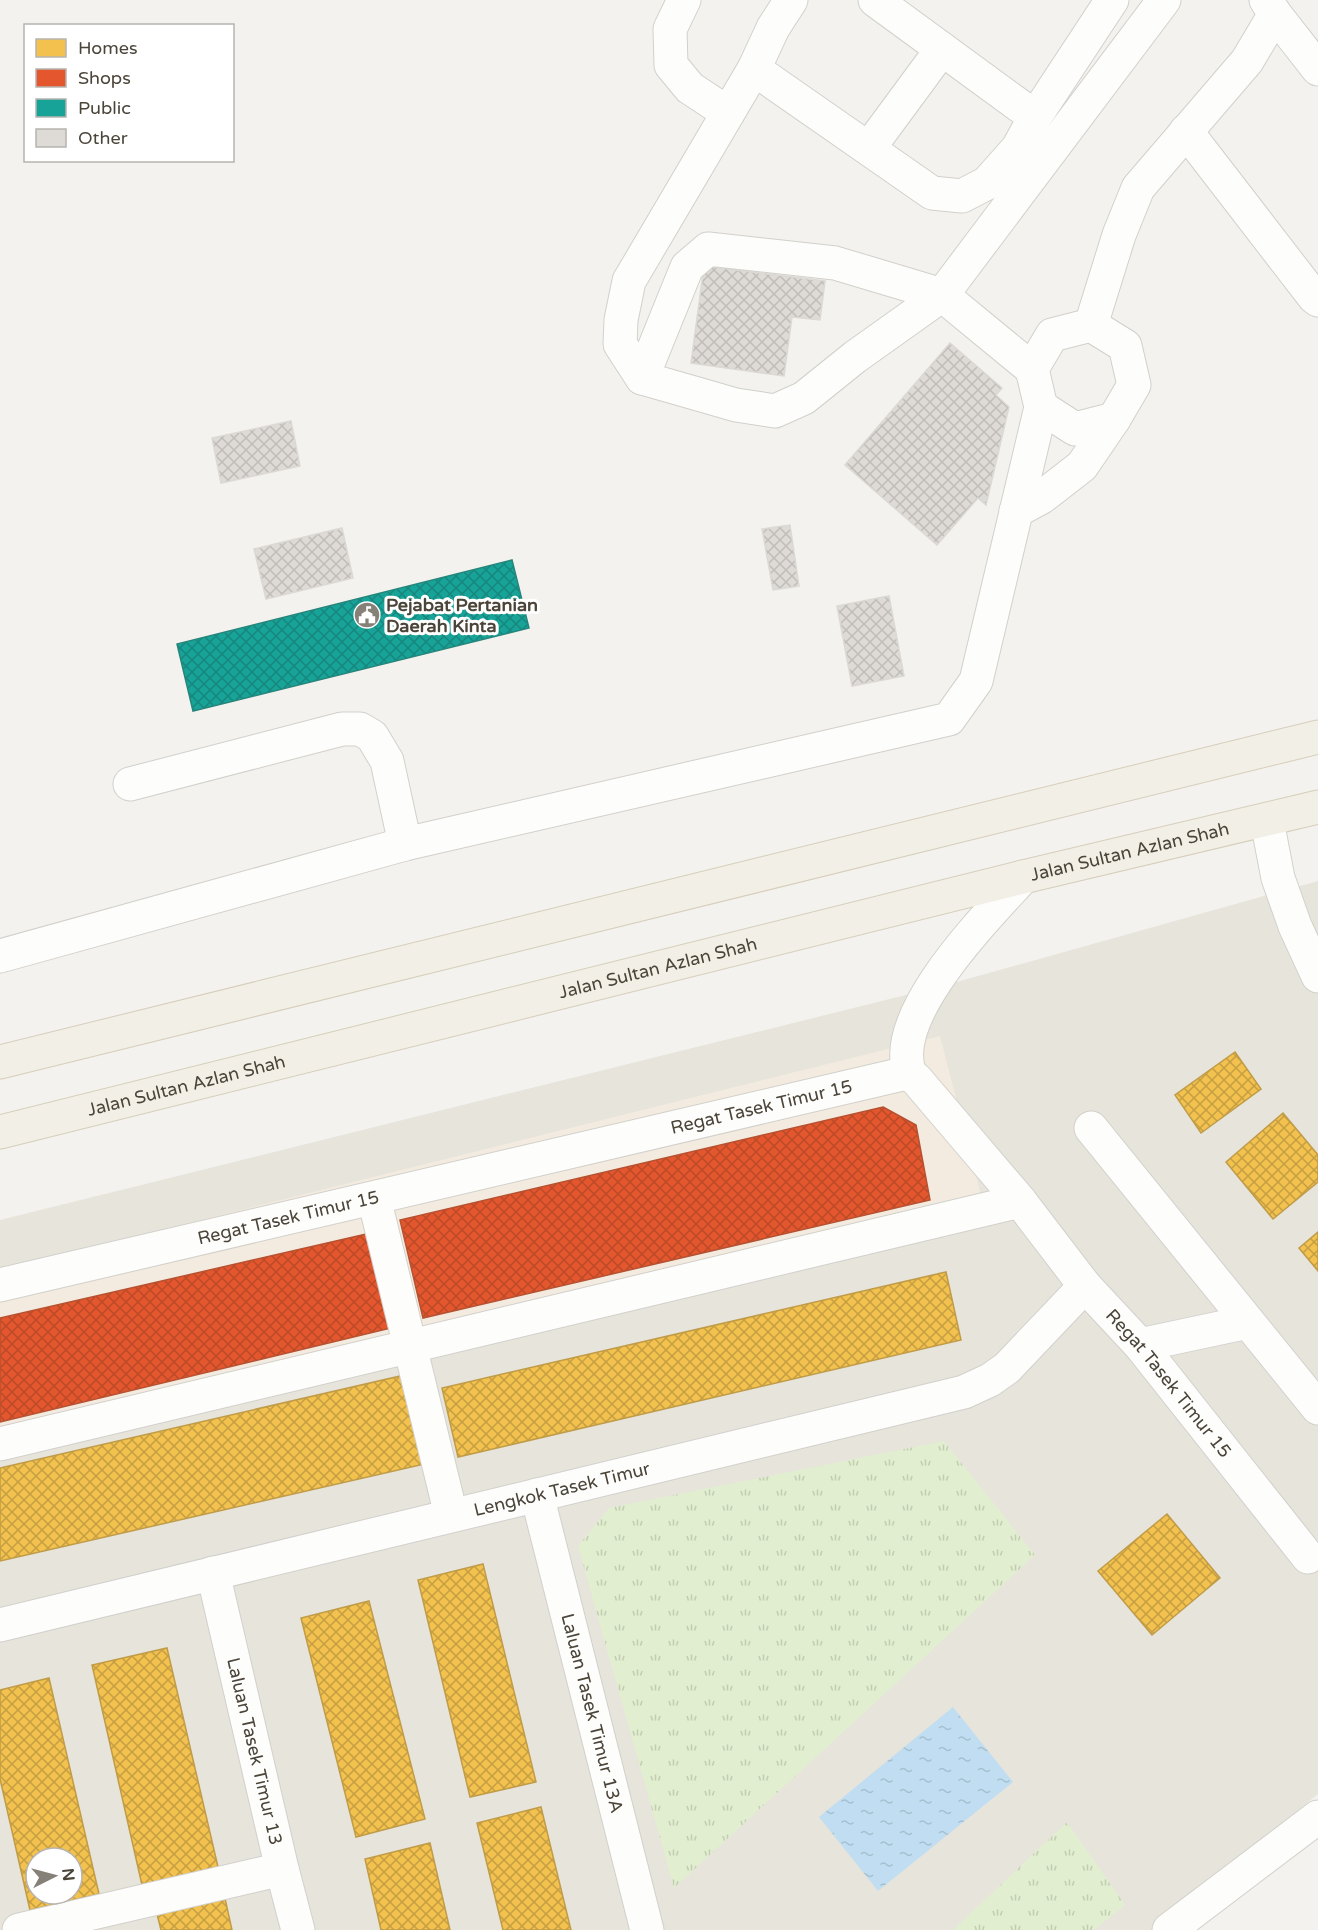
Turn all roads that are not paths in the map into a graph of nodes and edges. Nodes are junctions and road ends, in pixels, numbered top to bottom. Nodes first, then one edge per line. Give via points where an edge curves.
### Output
1 (684, 0) edge
2 (791, 0) edge
3 (875, 0) edge
4 (1112, 0) edge
5 (1164, 0) edge
6 (1271, 7) edge
7 (942, 50) junction
8 (754, 69) junction
9 (1318, 69) edge
10 (728, 113) junction
11 (1035, 117) junction
12 (1186, 131) junction
13 (869, 148) junction
14 (942, 295) junction
15 (1318, 300) edge
16 (1091, 325) junction
17 (1032, 369) junction
18 (642, 378) junction
19 (1041, 407) junction
20 (1114, 419) junction
21 (1016, 511) junction
22 (1318, 737) edge
23 (130, 784) dead end
24 (1318, 807) edge
25 (1267, 820) junction
26 (405, 844) junction
27 (1023, 877) junction
28 (0, 956) edge
29 (1318, 976) edge
30 (0, 1062) edge
31 (910, 1074) junction
32 (1091, 1128) dead end
33 (0, 1132) edge
34 (374, 1198) junction
35 (1020, 1201) junction
36 (0, 1285) edge
37 (1085, 1286) junction
38 (1248, 1322) junction
39 (1140, 1345) junction
40 (410, 1346) junction
41 (1316, 1401) edge
42 (0, 1444) edge
43 (537, 1495) junction
44 (451, 1515) junction
45 (1308, 1557) dead end
46 (213, 1573) junction
47 (0, 1624) edge
48 (1318, 1817) edge
49 (282, 1869) junction
50 (19, 1930) edge
51 (298, 1930) edge
52 (647, 1930) edge
53 (1169, 1930) edge

1 - 10 street via 670,29 671,65 690,88
2 - 8 street
3 - 7 street
4 - 11 street
5 - 14 street
6 - 9 street
6 - 12 street via 1247,61
7 - 11 street
7 - 13 street
8 - 10 street
8 - 13 street
10 - 18 street via 629,281 620,344
11 - 13 street via 1018,148 987,183 962,196 932,193
12 - 15 street
12 - 16 street via 1138,188
14 - 17 street
14 - 18 street via 804,398 775,411 736,405
14 - 18 street via 835,263 708,249 687,267
16 - 17 street via 1052,335
16 - 20 street via 1125,346 1134,385
17 - 19 street
19 - 20 street via 1075,429
19 - 21 street
20 - 21 street via 1082,466 1042,497
21 - 26 street via 976,681 949,719
22 - 30 main road
23 - 26 street via 342,729 360,729 372,736 387,761
24 - 25 main road, Jalan Sultan Azlan Shah
25 - 27 main road, Jalan Sultan Azlan Shah
25 - 29 street via 1278,878
26 - 28 street
27 - 31 street via 970,936 926,998 908,1041
27 - 33 main road, Jalan Sultan Azlan Shah
31 - 34 street, Regat Tasek Timur 15 via 902,1072
31 - 35 street, Regat Tasek Timur 15
32 - 38 street
34 - 36 street, Regat Tasek Timur 15
34 - 40 street
35 - 37 street, Regat Tasek Timur 15
35 - 40 street
37 - 39 street, Regat Tasek Timur 15
37 - 43 street, Lengkok Tasek Timur via 1007,1368 964,1392
38 - 39 street
38 - 41 street
39 - 45 street, Regat Tasek Timur 15
40 - 42 street
40 - 44 street
43 - 44 street, Lengkok Tasek Timur
43 - 52 street, Laluan Tasek Timur 13A
44 - 46 street, Lengkok Tasek Timur
46 - 47 street, Lengkok Tasek Timur
46 - 49 street, Laluan Tasek Timur 13
48 - 53 street
49 - 50 street
49 - 51 street, Laluan Tasek Timur 13

